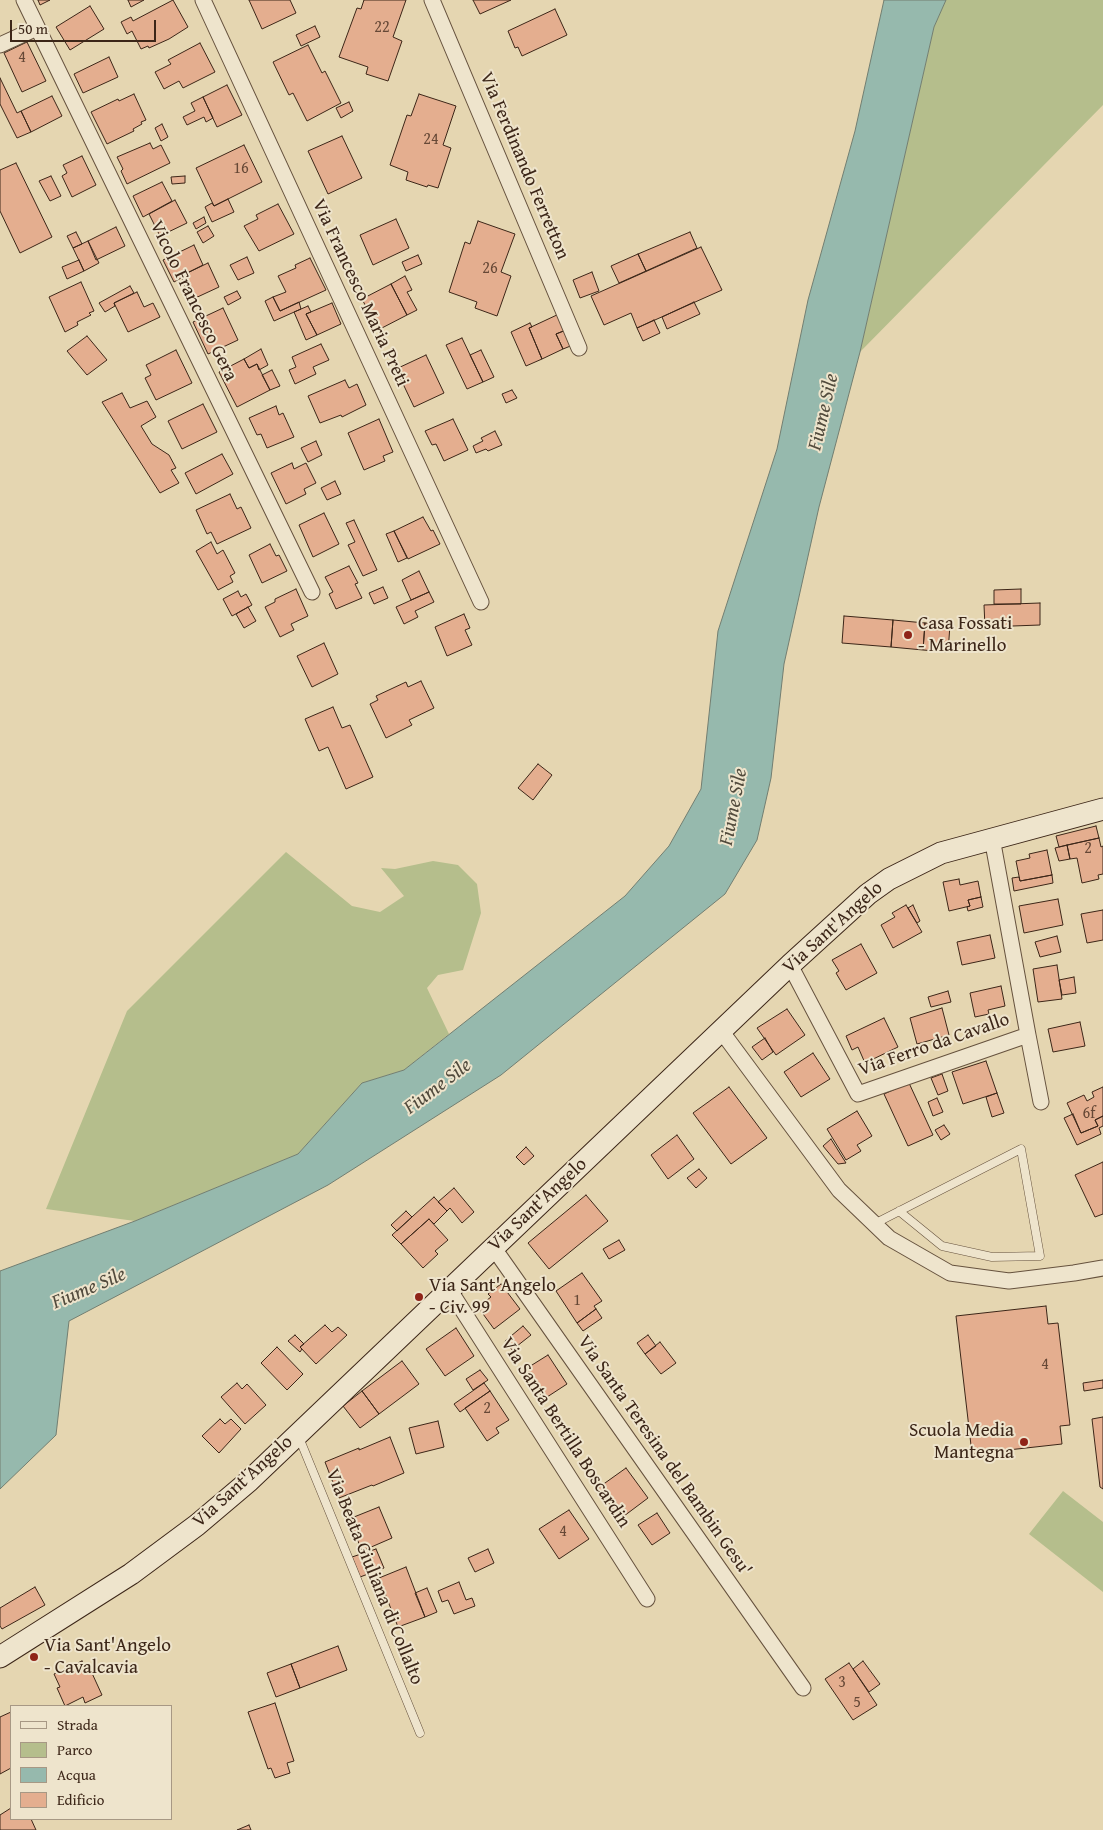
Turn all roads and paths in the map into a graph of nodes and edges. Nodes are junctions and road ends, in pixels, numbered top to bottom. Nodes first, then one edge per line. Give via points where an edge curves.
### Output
1 (24, 0) edge
2 (202, 0) edge
3 (432, 0) edge
4 (37, 28) junction
5 (0, 46) edge
6 (579, 348) dead end
7 (312, 592) dead end
8 (482, 602) dead end
9 (1103, 809) edge
10 (992, 838) junction
11 (790, 966) junction
12 (722, 1032) junction
13 (1028, 1035) junction
14 (1041, 1102) dead end
15 (899, 1211) junction
16 (874, 1224) junction
17 (493, 1247) junction
18 (1103, 1268) edge
19 (449, 1289) junction
20 (297, 1434) junction
21 (647, 1599) dead end
22 (0, 1657) edge
23 (803, 1688) dead end
24 (420, 1732) dead end

1 - 4 street, Vicolo Francesco Gera
2 - 8 street, Via Francesco Maria Preti
3 - 6 street, Via Ferdinando Ferretton
4 - 5 street
4 - 7 street, Vicolo Francesco Gera
9 - 10 street, Via Sant'Angelo
10 - 11 street, Via Sant'Angelo via 941,853 889,878
10 - 13 street, Via Ferro da Cavallo
11 - 12 street, Via Sant'Angelo
11 - 13 street, Via Ferro da Cavallo via 858,1094
12 - 16 street via 839,1190
12 - 17 street, Via Sant'Angelo
13 - 14 street
15 - 15 lane via 1021,1149 1040,1256 992,1256 942,1246
15 - 16 lane
16 - 18 street via 888,1238 950,1273 1009,1281
17 - 19 street, Via Sant'Angelo
17 - 23 street, Via Santa Teresina del Bambin Gesu'
19 - 20 street, Via Sant'Angelo
19 - 21 street, Via Santa Bertilla Boscardin
20 - 22 street, Via Sant'Angelo via 235,1493 162,1552
20 - 24 lane, Via Beata Giuliana di Collalto

